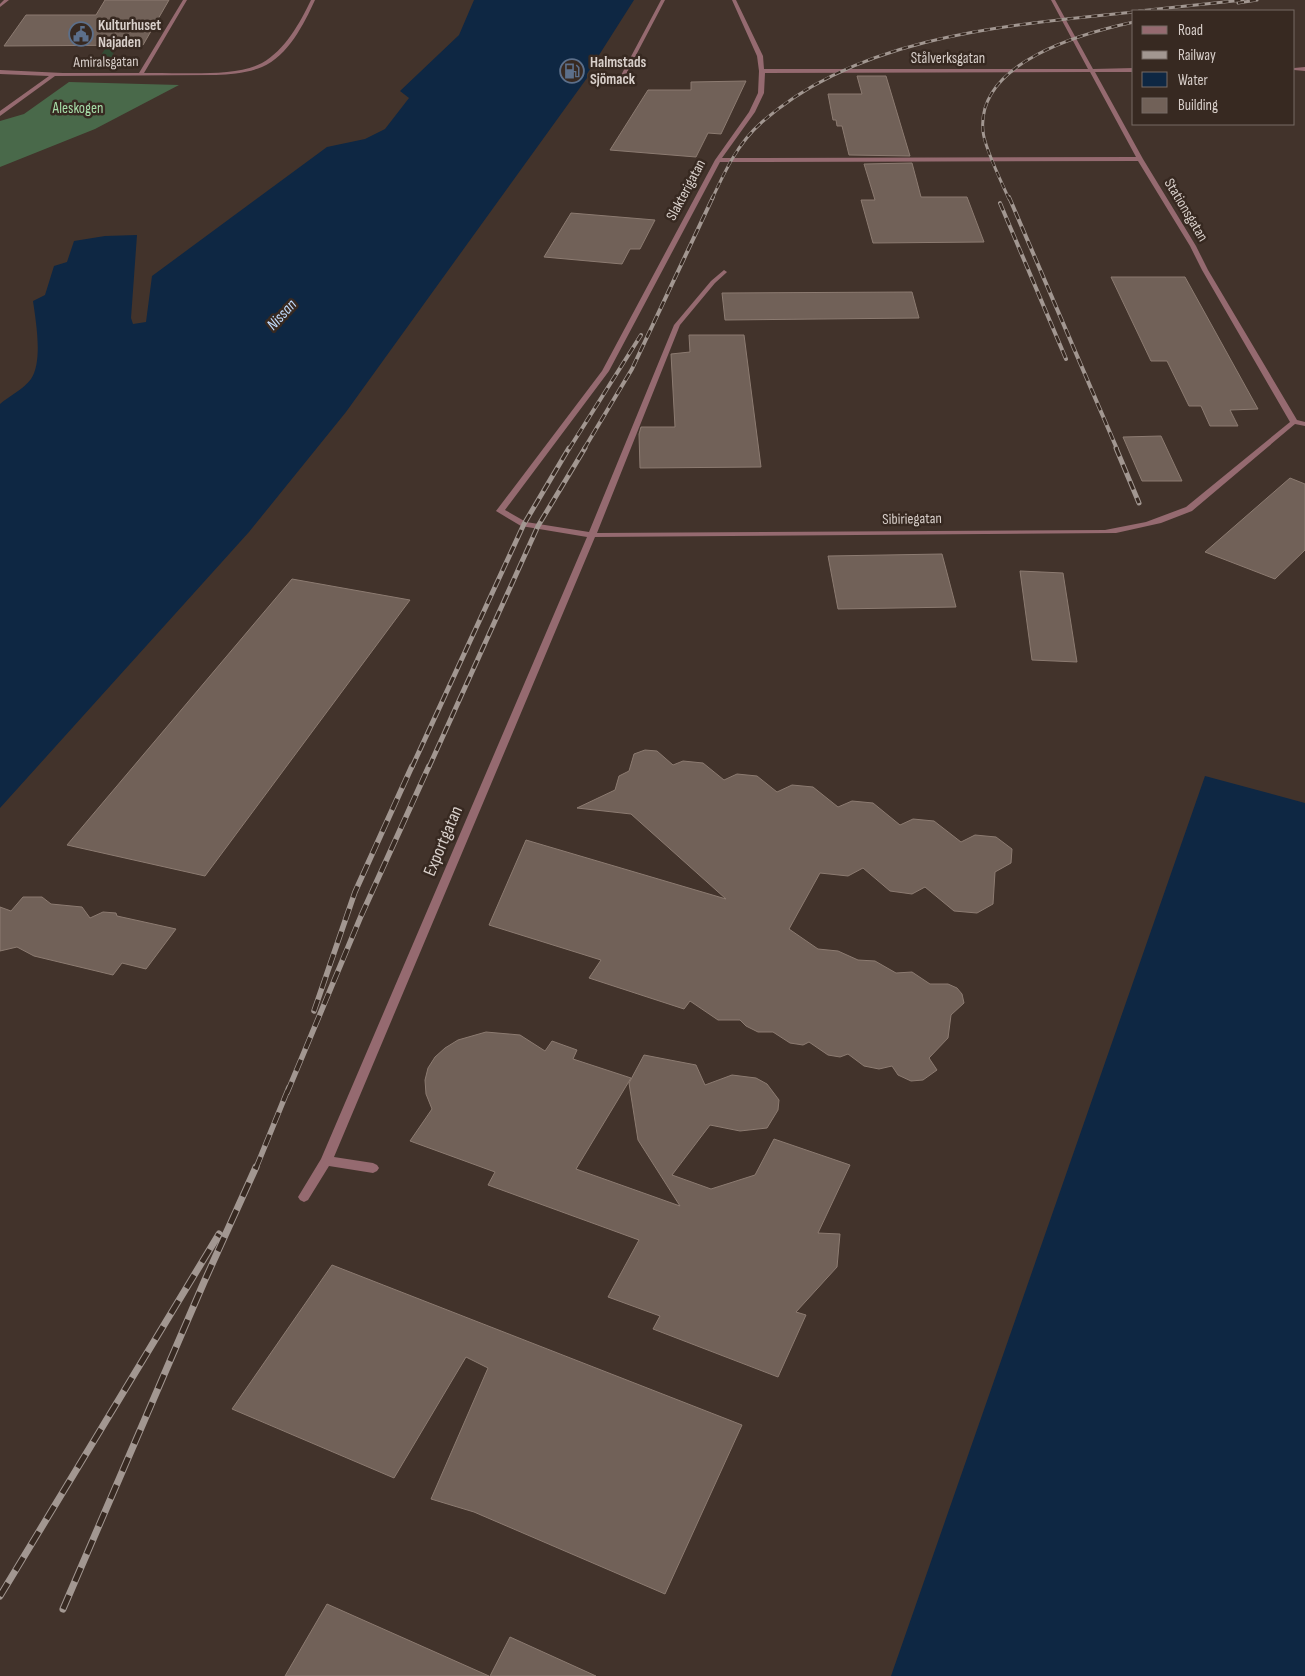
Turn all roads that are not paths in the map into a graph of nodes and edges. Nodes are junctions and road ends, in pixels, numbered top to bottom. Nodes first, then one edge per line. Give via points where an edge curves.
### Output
1 (7, 0) edge
2 (185, 0) edge
3 (313, 0) edge
4 (663, 0) edge
5 (734, 0) edge
6 (1053, 0) edge
7 (0, 6) edge
8 (1092, 70) junction
9 (1132, 70) edge
10 (0, 72) edge
11 (762, 72) junction
12 (140, 74) junction
13 (53, 75) junction
14 (620, 80) dead end
15 (0, 114) edge
16 (1140, 159) junction
17 (718, 160) junction
18 (724, 272) dead end
19 (1294, 422) junction
20 (1305, 424) edge
21 (500, 511) joint
22 (591, 535) junction
23 (326, 1161) junction
24 (373, 1168) dead end
25 (304, 1197) dead end

1 - 7 street
2 - 12 street
3 - 12 street, Amiralsgatan via 299,26 263,64 212,73
4 - 14 street
5 - 11 street via 760,56
6 - 8 street, Stationsgatan
8 - 9 street, Stålverksgatan
8 - 11 street, Stålverksgatan
8 - 16 street, Stationsgatan
10 - 13 street, Amiralsgatan
11 - 17 street via 761,93 752,112
12 - 13 street, Amiralsgatan
13 - 15 street
16 - 17 street, Slakterigatan
16 - 19 street, Stationsgatan
17 - 21 street, Slakterigatan via 606,371
18 - 22 street, Exportgatan via 678,325
19 - 20 street
19 - 22 street, Sibiriegatan via 1189,509 1174,517 1124,530
21 - 22 street, Sibiriegatan via 524,524
22 - 23 street, Exportgatan
23 - 24 street
23 - 25 street, Exportgatan

